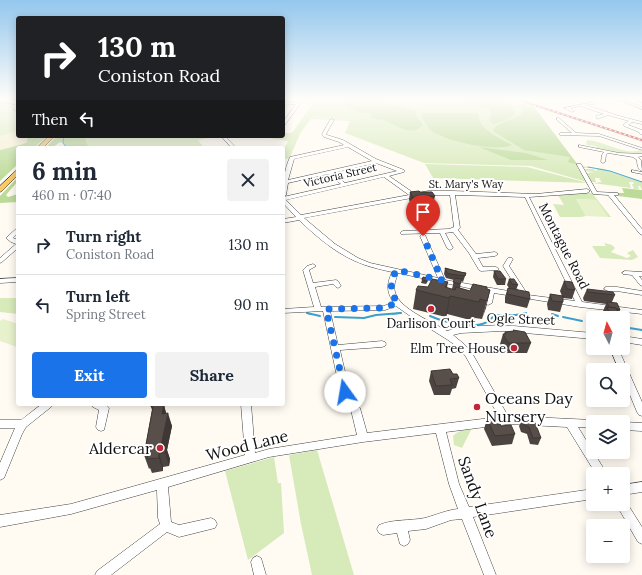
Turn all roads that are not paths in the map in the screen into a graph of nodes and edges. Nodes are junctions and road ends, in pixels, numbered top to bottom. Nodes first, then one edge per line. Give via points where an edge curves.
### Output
1 (328, 127) edge
2 (569, 127) edge
3 (630, 127) edge
4 (563, 133) dead end
5 (641, 133) edge
6 (574, 134) junction
7 (50, 138) edge
8 (225, 138) edge
9 (349, 145) junction
10 (42, 146) edge
11 (232, 146) edge
12 (581, 146) dead end
13 (642, 149) edge
14 (607, 152) junction
15 (642, 155) edge
16 (635, 156) junction
17 (377, 161) junction
18 (603, 162) dead end
19 (579, 165) dead end
20 (634, 171) dead end
21 (642, 171) edge
22 (329, 172) junction
23 (16, 173) edge
24 (385, 175) junction
25 (286, 182) junction
26 (345, 185) junction
27 (285, 186) edge
28 (0, 190) edge
29 (590, 191) junction
30 (452, 193) junction
31 (414, 196) junction
32 (527, 198) dead end
33 (285, 200) edge
34 (285, 202) edge
35 (300, 218) junction
36 (285, 221) edge
37 (454, 230) junction
38 (16, 232) edge
39 (442, 232) junction
40 (403, 233) dead end
41 (642, 233) edge
42 (423, 236) dead end
43 (16, 242) edge
44 (16, 248) edge
45 (450, 248) dead end
46 (496, 254) dead end
47 (474, 256) junction
48 (510, 259) dead end
49 (0, 261) edge
50 (313, 266) dead end
51 (496, 269) edge
52 (396, 270) junction
53 (625, 273) dead end
54 (634, 274) junction
55 (642, 274) edge
56 (16, 280) edge
57 (0, 281) edge
58 (446, 284) junction
59 (642, 284) edge
60 (311, 285) junction
61 (338, 286) dead end
62 (610, 288) dead end
63 (491, 292) junction
64 (642, 292) edge
65 (526, 298) junction
66 (398, 302) junction
67 (488, 303) edge
68 (580, 305) junction
69 (322, 309) junction
70 (285, 311) edge
71 (642, 312) edge
72 (448, 334) junction
73 (586, 335) edge
74 (630, 340) edge
75 (642, 342) edge
76 (382, 344) dead end
77 (335, 348) junction
78 (617, 355) edge
79 (46, 406) edge
80 (100, 406) edge
81 (246, 406) edge
82 (642, 412) edge
83 (505, 420) junction
84 (570, 423) junction
85 (0, 424) edge
86 (23, 424) junction
87 (586, 424) edge
88 (630, 426) edge
89 (101, 427) dead end
90 (642, 427) edge
91 (440, 429) junction
92 (363, 438) junction
93 (250, 459) junction
94 (598, 467) edge
95 (0, 476) edge
96 (162, 483) junction
97 (642, 487) edge
98 (630, 489) edge
99 (586, 495) edge
100 (625, 511) edge
101 (466, 512) junction
102 (0, 521) edge
103 (211, 524) dead end
104 (166, 526) junction
105 (401, 526) junction
106 (383, 529) dead end
107 (642, 538) edge
108 (404, 540) dead end
109 (257, 562) dead end
110 (101, 575) edge
111 (260, 575) edge
112 (490, 575) edge

1 - 9 street via 324,135
2 - 6 street
3 - 5 street
4 - 6 street
6 - 13 street via 599,135
7 - 10 main road
8 - 11 street
9 - 17 street
9 - 25 street via 292,158
12 - 14 street
14 - 16 street
14 - 18 street
15 - 16 street
16 - 21 street
17 - 22 street
17 - 24 street, Victoria Street via 402,171
19 - 29 street
20 - 21 street
22 - 25 street
22 - 26 street
23 - 28 main road
24 - 26 street, Victoria Street
24 - 31 street
25 - 27 street
26 - 33 street, Victoria Street
29 - 30 street, St. Mary's Way via 536,196
29 - 41 street, St. Mary's Way via 613,194
30 - 31 street, St. Mary's Way
30 - 37 street via 458,226
31 - 35 street, St. Mary's Way
32 - 68 street, Montague Road
34 - 35 street
35 - 36 street, St. Mary's Way
35 - 52 street via 348,256 368,264
37 - 39 street
37 - 47 street
38 - 43 street via 9,238
39 - 40 street
39 - 45 street
42 - 58 street
44 - 49 street
46 - 47 street
47 - 51 street via 481,269
48 - 65 street via 506,266
50 - 60 street via 306,270
52 - 58 street
52 - 66 street via 391,288
53 - 54 street
54 - 55 street
54 - 59 street
56 - 57 street
58 - 63 street
60 - 61 street via 336,282
60 - 69 street
62 - 64 street
63 - 65 street
63 - 67 street
65 - 68 street
66 - 69 street via 385,308
66 - 72 street via 422,320
68 - 71 street
69 - 70 street
69 - 77 street
72 - 73 street, Ogle Street via 502,328
72 - 83 street via 466,352
74 - 75 street
76 - 77 street
77 - 92 street via 347,400 355,408
78 - 82 street
79 - 86 street
80 - 89 street via 104,408
81 - 93 street
83 - 84 street, Wood Lane
83 - 91 street, Wood Lane
84 - 87 street, Wood Lane
84 - 94 street
85 - 86 street
86 - 95 street
88 - 90 street
91 - 92 street, Wood Lane
91 - 101 street, Sandy Lane via 454,484
92 - 93 street, Wood Lane via 269,453
93 - 96 street, Wood Lane
96 - 102 street, Wood Lane via 71,509
96 - 104 street
97 - 98 street
99 - 101 street
100 - 107 street
101 - 105 street via 451,514 426,523
101 - 112 street, Sandy Lane
103 - 104 street via 179,531
104 - 110 street
105 - 106 street
105 - 108 street
109 - 111 street

